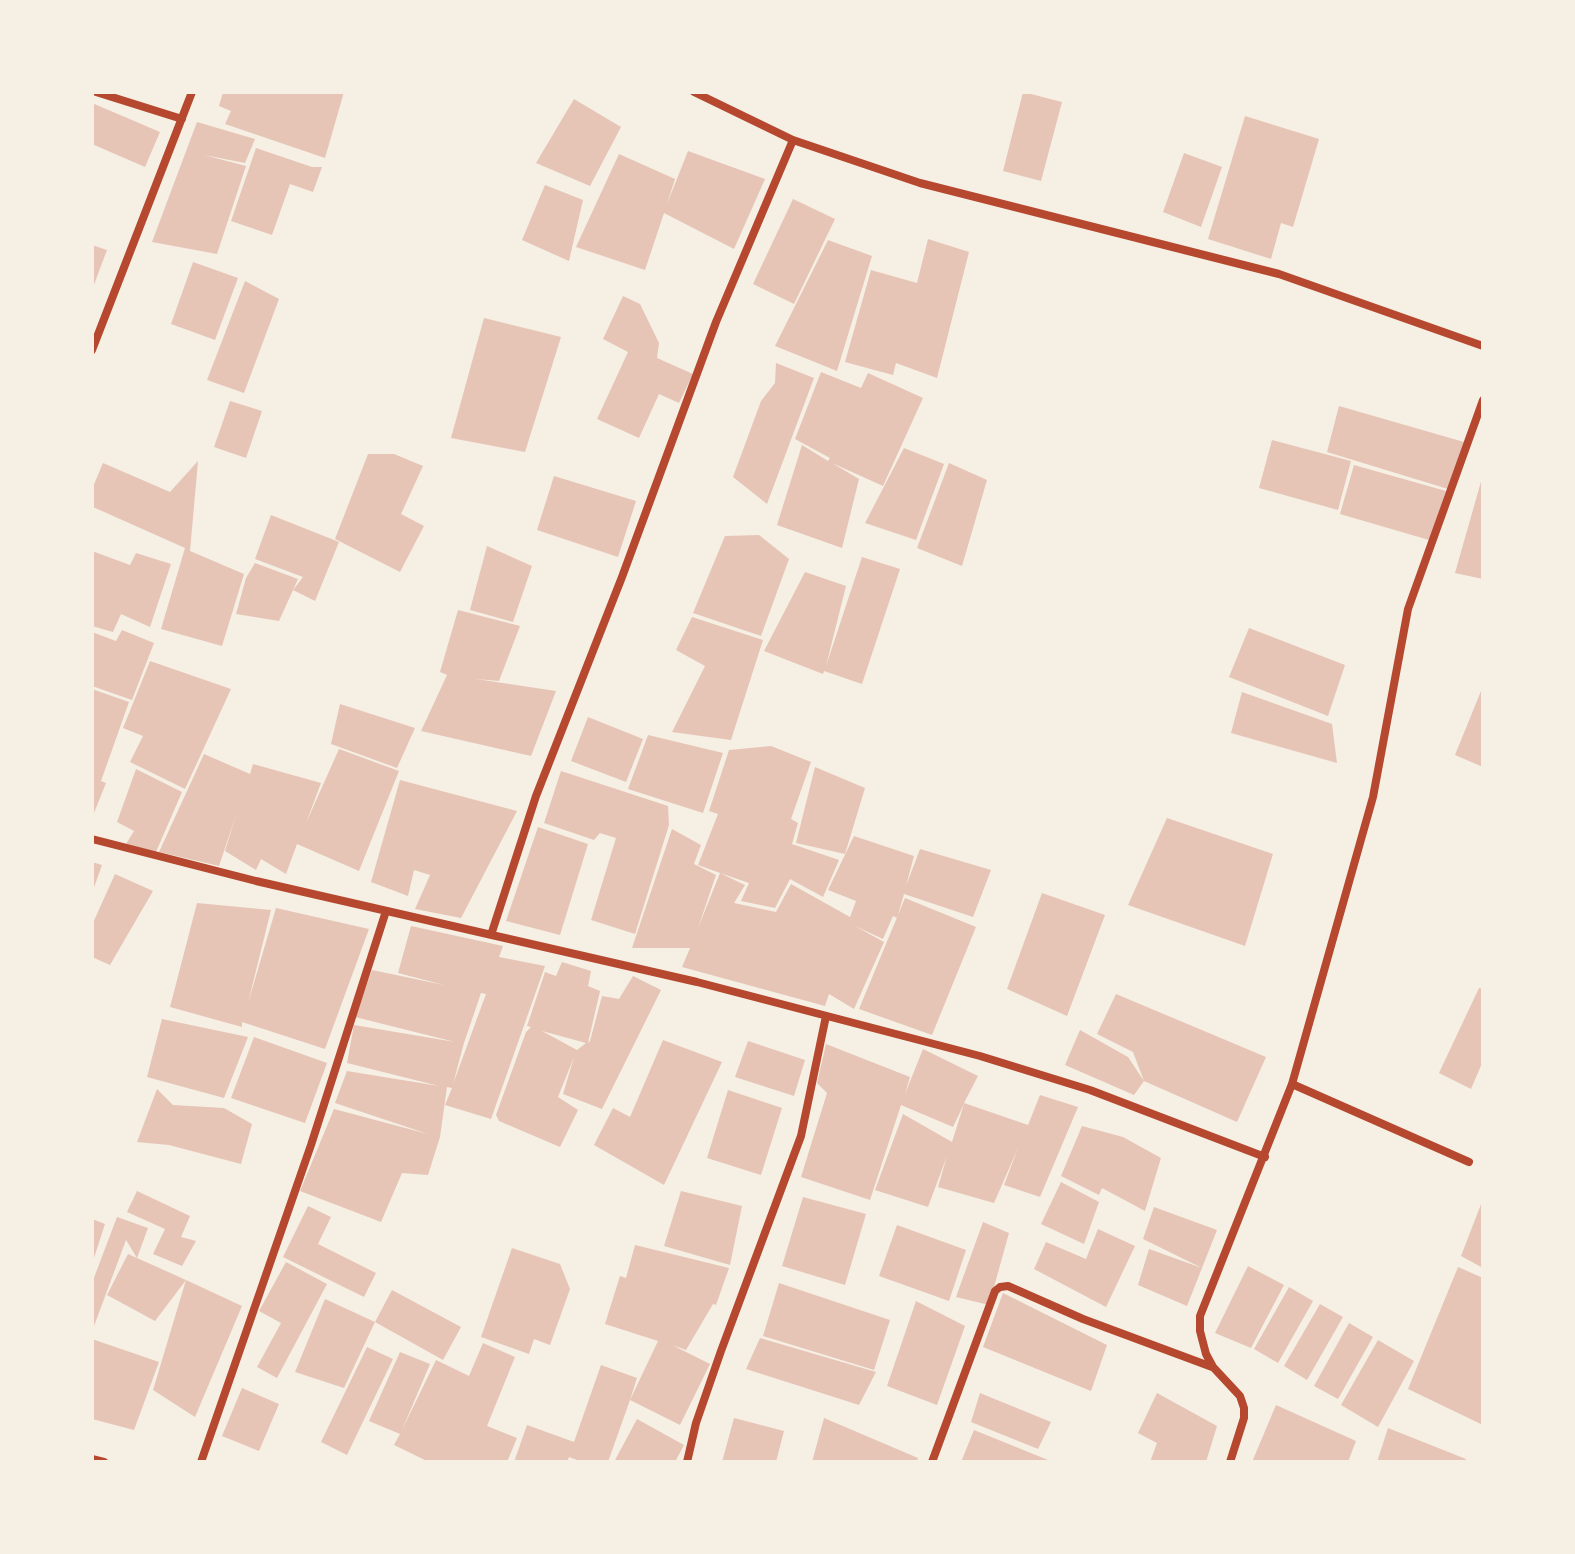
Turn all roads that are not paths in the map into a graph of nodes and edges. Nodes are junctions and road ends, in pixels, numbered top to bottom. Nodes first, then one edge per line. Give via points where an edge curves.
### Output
1 (96, 92) edge
2 (192, 92) edge
3 (694, 92) edge
4 (182, 119) junction
5 (793, 140) junction
6 (1483, 346) edge
7 (92, 350) edge
8 (1483, 400) edge
9 (92, 839) edge
10 (386, 911) junction
11 (491, 935) junction
12 (826, 1016) junction
13 (1292, 1084) junction
14 (1265, 1157) junction
15 (1469, 1162) dead end
16 (1213, 1367) junction
17 (92, 1459) edge
18 (104, 1462) edge
19 (201, 1462) edge
20 (687, 1462) edge
21 (932, 1462) edge
22 (1230, 1462) edge

1 - 4 street
2 - 4 street
3 - 5 street
4 - 7 street
5 - 6 street via 920,183 1279,274
5 - 11 street via 716,322 536,796
8 - 13 street via 1408,609 1373,797
9 - 10 street
10 - 11 street
10 - 19 street
11 - 12 street
12 - 14 street via 1090,1090
12 - 20 street via 801,1136 721,1351
13 - 14 street
13 - 15 street
14 - 16 street via 1200,1316 1203,1345
16 - 21 street via 1000,1287
16 - 22 street via 1240,1396 1244,1408
17 - 18 street

